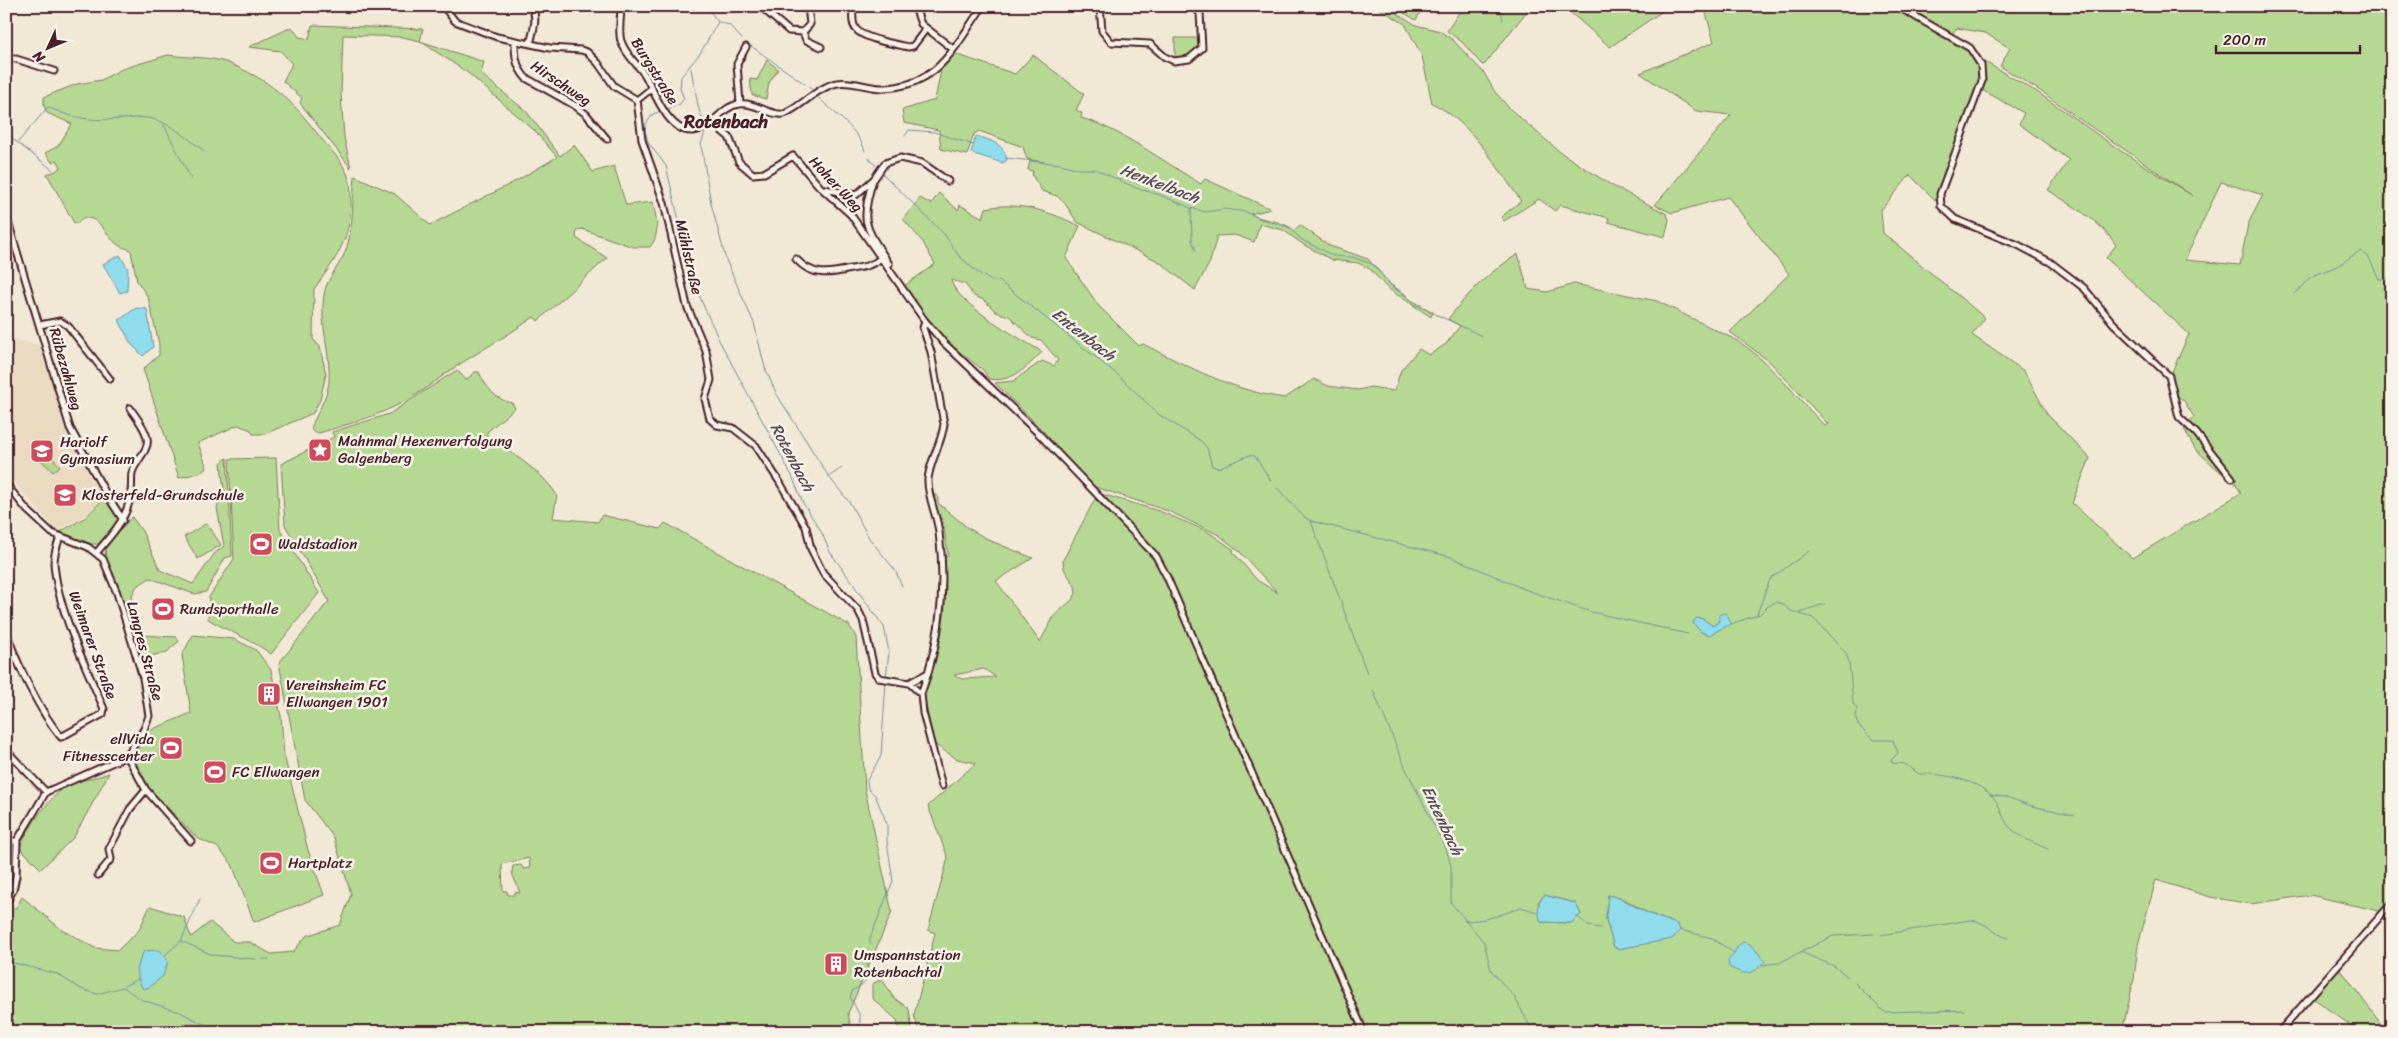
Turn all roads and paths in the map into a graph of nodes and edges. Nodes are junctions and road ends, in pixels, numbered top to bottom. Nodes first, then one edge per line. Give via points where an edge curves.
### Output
1 (442, 6) edge
2 (532, 6) edge
3 (539, 6) edge
4 (621, 6) edge
5 (760, 6) edge
6 (808, 6) edge
7 (853, 6) edge
8 (983, 6) edge
9 (1100, 6) edge
10 (1193, 6) edge
11 (1897, 6) edge
12 (916, 7) edge
13 (535, 12) junction
14 (926, 28) junction
15 (803, 32) junction
16 (515, 42) junction
17 (530, 44) junction
18 (746, 47) dead end
19 (821, 47) dead end
20 (953, 49) junction
21 (6, 58) edge
22 (54, 71) dead end
23 (652, 88) junction
24 (638, 100) junction
25 (740, 104) junction
26 (708, 126) junction
27 (607, 139) dead end
28 (874, 180) junction
29 (948, 181) dead end
30 (820, 187) junction
31 (856, 196) junction
32 (868, 198) junction
33 (6, 215) edge
34 (881, 258) junction
35 (796, 259) dead end
36 (891, 271) junction
37 (925, 321) junction
38 (40, 325) junction
39 (110, 380) dead end
40 (130, 408) dead end
41 (2232, 478) dead end
42 (6, 484) edge
43 (123, 520) junction
44 (60, 537) junction
45 (97, 552) junction
46 (6, 630) edge
47 (928, 673) junction
48 (909, 683) junction
49 (921, 694) junction
50 (6, 750) edge
51 (128, 756) junction
52 (942, 786) dead end
53 (146, 790) junction
54 (46, 792) junction
55 (6, 841) edge
56 (17, 841) junction
57 (191, 842) dead end
58 (98, 875) dead end
59 (6, 903) edge
60 (2392, 903) edge
61 (1364, 1032) edge
62 (2279, 1032) edge

1 - 16 street via 455,21
2 - 13 street
3 - 13 street
4 - 23 street, Burgstraße via 620,38
5 - 15 street via 788,30
6 - 15 street via 810,24
7 - 14 street via 852,20 862,35 908,48
8 - 20 street
9 - 10 street via 1102,31 1111,42 1150,44 1174,61 1189,59 1202,48 1200,13
11 - 41 street via 1970,48 1982,65 1982,81 1940,194 1941,206 1955,219 2050,262 2084,288 2113,323 2168,376 2179,417
12 - 14 street via 921,24
13 - 17 street
14 - 20 street
15 - 19 street via 806,40
16 - 17 street
16 - 27 street, Hirschweg via 516,60 526,78 586,114
17 - 24 street via 587,52 614,86
18 - 25 street via 737,64
20 - 25 street via 928,77 909,84 881,88 837,83 777,115 756,106
21 - 22 street
23 - 24 street
23 - 26 street, Burgstraße via 662,107 682,130 692,131
24 - 48 street, Mühlstraße via 642,140 664,204 687,306 706,351 710,380 705,399 710,419 717,425 733,428 756,446 806,527 811,549 823,573 858,610 875,673 885,681
25 - 26 street via 726,110
26 - 30 street, Hoher Weg via 729,137 739,162 749,172 764,173 793,156
28 - 29 street via 885,163 900,158 916,160
28 - 31 street
28 - 32 street
30 - 31 street
30 - 34 street, Hoher Weg via 850,216
31 - 32 street
32 - 36 street via 864,210 866,222 892,267
33 - 38 street, Rübezahlweg
34 - 35 street via 874,264 827,274 813,272
34 - 36 street, Hoher Weg
36 - 37 street, Hoher Weg
37 - 47 street via 923,328 931,352 944,424 928,479 942,554 943,593
37 - 61 street, Hoher Weg via 1156,556
38 - 39 street via 60,321 68,326
38 - 43 street, Rübezahlweg via 70,428
40 - 43 street via 148,439 132,473 131,492
42 - 44 street via 43,525
43 - 45 street
44 - 45 street
44 - 46 street, Weimarer Straße via 54,561 56,578 68,620 104,709 103,714 61,737 51,725 15,655
45 - 51 street, Langres Straße via 108,567 117,592 142,678 149,716
47 - 48 street
47 - 49 street
48 - 49 street
49 - 52 street
50 - 54 street
51 - 53 street
51 - 54 street
53 - 57 street
53 - 58 street via 130,809 109,848 111,859
54 - 56 street
55 - 56 street
56 - 59 street via 16,876
60 - 62 street

